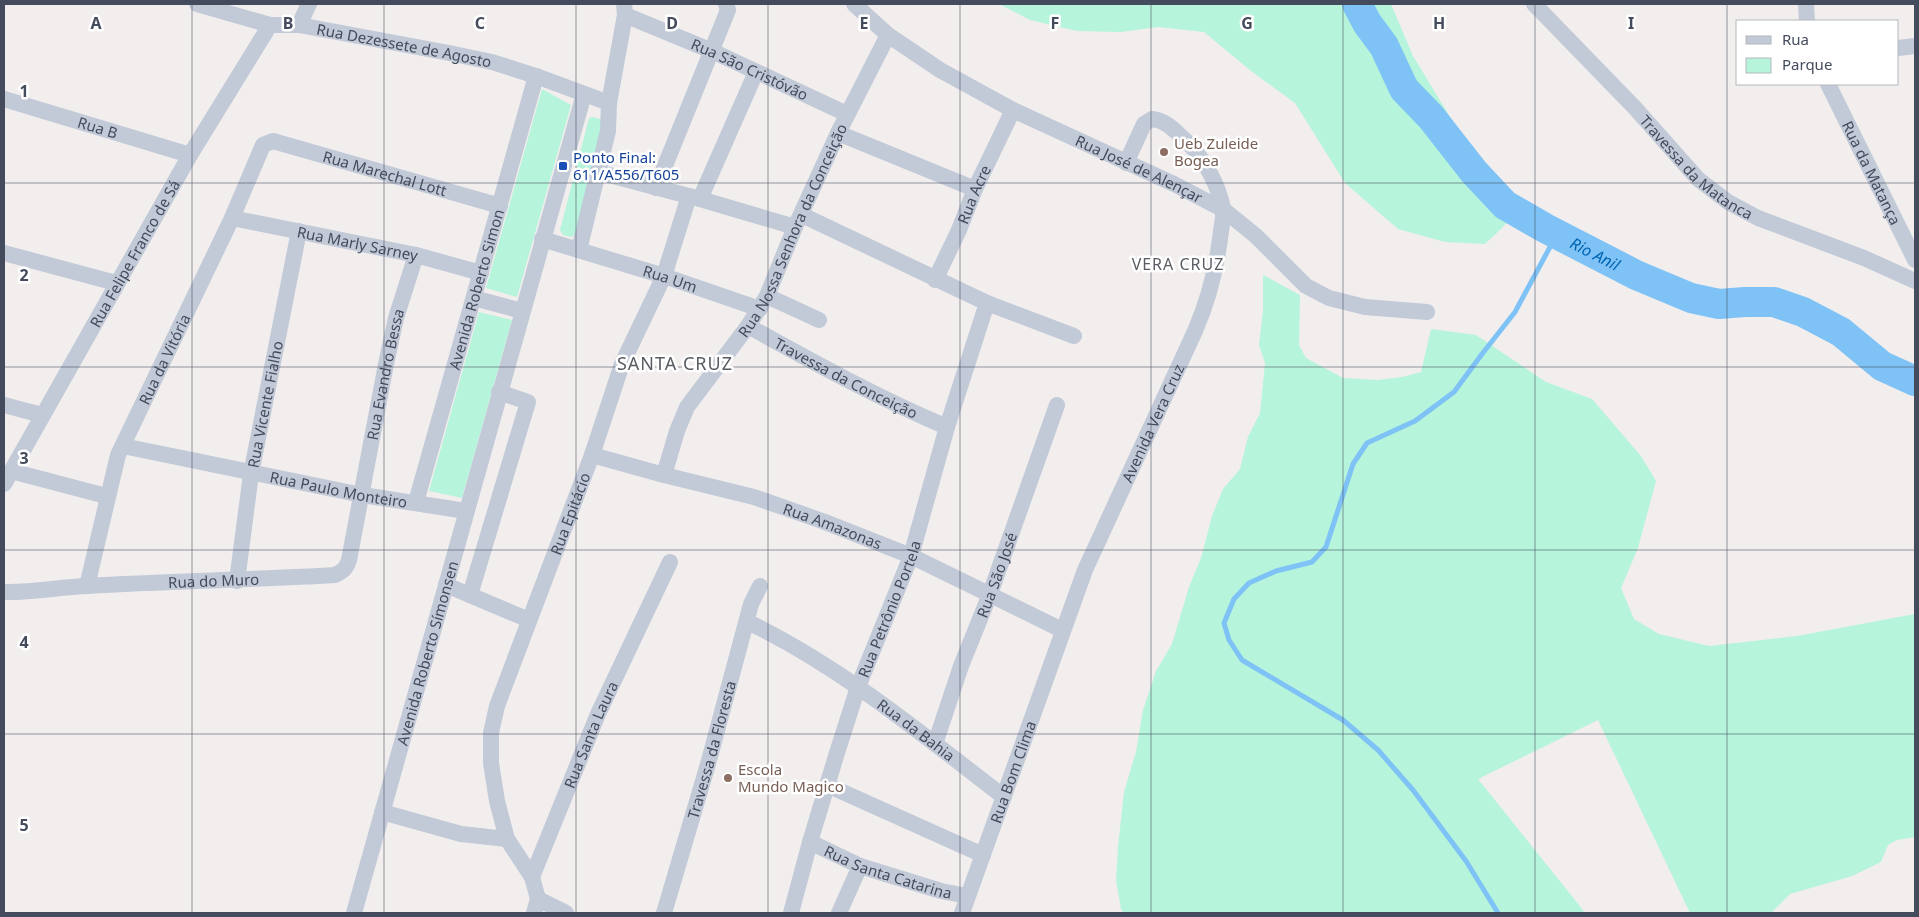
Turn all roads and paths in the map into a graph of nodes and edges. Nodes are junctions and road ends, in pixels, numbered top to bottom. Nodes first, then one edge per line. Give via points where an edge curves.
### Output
1 (197, 4) edge
2 (309, 4) edge
3 (726, 4) edge
4 (854, 4) edge
5 (1534, 4) edge
6 (1806, 4) edge
7 (624, 9) edge
8 (1807, 20) edge
9 (270, 25) junction
10 (299, 25) junction
11 (888, 35) junction
12 (1915, 46) edge
13 (1899, 48) edge
14 (712, 51) junction
15 (756, 72) junction
16 (536, 76) junction
17 (1828, 85) edge
18 (584, 94) junction
19 (4, 99) edge
20 (609, 104) junction
21 (1013, 110) junction
22 (848, 114) junction
23 (838, 133) junction
24 (268, 142) joint
25 (190, 155) junction
26 (1126, 163) junction
27 (598, 172) junction
28 (656, 188) junction
29 (975, 188) junction
30 (695, 197) junction
31 (500, 206) junction
32 (1224, 210) junction
33 (232, 218) junction
34 (798, 221) junction
35 (299, 231) junction
36 (542, 239) junction
37 (579, 250) junction
38 (4, 253) edge
39 (416, 255) junction
40 (1915, 260) edge
41 (481, 273) junction
42 (664, 276) junction
43 (935, 280) junction
44 (1915, 281) edge
45 (116, 283) junction
46 (474, 298) junction
47 (763, 303) junction
48 (994, 306) junction
49 (522, 311) junction
50 (1427, 312) dead end
51 (819, 320) dead end
52 (748, 326) junction
53 (1074, 336) dead end
54 (499, 392) junction
55 (4, 405) edge
56 (1057, 406) dead end
57 (42, 415) junction
58 (947, 427) junction
59 (123, 446) junction
60 (592, 455) junction
61 (251, 474) junction
62 (477, 474) junction
63 (664, 475) junction
64 (8, 477) edge
65 (504, 482) junction
66 (362, 495) junction
67 (106, 496) junction
68 (416, 502) junction
69 (466, 511) junction
70 (911, 556) junction
71 (670, 562) dead end
72 (237, 581) junction
73 (446, 585) junction
74 (86, 586) junction
75 (760, 586) dead end
76 (4, 592) edge
77 (990, 594) junction
78 (470, 596) junction
79 (529, 620) junction
80 (748, 622) junction
81 (1062, 630) junction
82 (858, 687) junction
83 (935, 744) junction
84 (827, 785) junction
85 (1004, 797) junction
86 (382, 812) junction
87 (508, 839) junction
88 (810, 842) junction
89 (983, 855) junction
90 (860, 866) junction
91 (532, 877) junction
92 (967, 896) junction
93 (536, 906) edge
94 (354, 913) edge
95 (566, 913) edge
96 (664, 913) edge
97 (792, 913) edge
98 (839, 913) edge
99 (962, 913) edge

1 - 9 street, Rua Dezessete de Agosto
2 - 10 street
3 - 14 street via 728,10
4 - 11 street, Rua José de Alençar
5 - 44 street, Travessa da Matanca via 1635,108 1698,179 1728,202 1758,218
6 - 8 street
7 - 14 street, Rua São Cristóvão
7 - 20 street
9 - 10 street, Rua Dezessete de Agosto
9 - 25 street, Rua Felipe Franco de Sá
10 - 16 street, Rua Dezessete de Agosto via 449,52
11 - 21 street, Rua José de Alençar via 940,70
11 - 22 street, Rua Nossa Senhora da Conceição
12 - 13 street
14 - 15 street, Rua São Cristóvão
14 - 28 street
15 - 22 street, Rua São Cristóvão
15 - 30 street, Rua Epitácio
16 - 18 street, Rua Dezessete de Agosto
16 - 31 street, Avenida Roberto Simon
17 - 40 street, Rua da Matança
18 - 20 street, Rua Dezessete de Agosto
18 - 36 street, Avenida Roberto Símonsen
19 - 25 street, Rua B
20 - 27 street via 608,131
21 - 26 street, Rua José de Alençar
21 - 29 street, Rua Acre
22 - 23 street, Rua Nossa Senhora da Conceição
23 - 29 street
23 - 34 street, Rua Nossa Senhora da Conceição
24 - 31 street, Rua Marechal Lott
24 - 33 street, Rua da Vitória via 259,154
25 - 45 street, Rua Felipe Franco de Sá
26 - 32 street, Rua José de Alençar
26 - 32 street via 1144,124 1158,119 1192,147 1207,168
27 - 28 street
27 - 37 street
28 - 30 street
29 - 43 street, Rua Acre
30 - 34 street
30 - 42 street, Rua Epitácio
31 - 41 street, Avenida Roberto Simon
32 - 50 street, Rua José de Alençar via 1256,236 1306,286 1329,298 1365,307
32 - 81 street, Avenida Vera Cruz via 1206,307 1085,570
33 - 35 street, Rua Marly Sarney
33 - 59 street, Rua da Vitória
34 - 43 street
34 - 47 street, Rua Nossa Senhora da Conceição
35 - 39 street, Rua Marly Sarney
35 - 61 street, Rua Vicente Fialho
36 - 37 street
36 - 49 street, Avenida Roberto Símonsen
37 - 42 street, Rua Um
38 - 45 street
39 - 41 street, Rua Marly Sarney
39 - 66 street, Rua Evandro Bessa via 396,318
41 - 46 street, Avenida Roberto Simon
42 - 47 street, Rua Um
42 - 60 street, Rua Epitácio via 622,364
43 - 48 street
45 - 57 street, Rua Felipe Franco de Sá
46 - 49 street
46 - 68 street, Avenida Roberto Simon
47 - 51 street, Rua Um
47 - 52 street, Rua Nossa Senhora da Conceição
48 - 53 street
48 - 58 street, Rua Petrônio Portela
49 - 54 street, Avenida Roberto Símonsen
52 - 58 street, Travessa da Conceição via 854,384
52 - 63 street, Rua Nossa Senhora da Conceição via 687,407
54 - 62 street, Avenida Roberto Símonsen
54 - 65 street, Avenida Roberto Símonsen via 528,402
55 - 57 street
56 - 77 street, Rua São José
57 - 64 street, Rua Felipe Franco de Sá
58 - 70 street, Rua Petrônio Portela
59 - 61 street, Rua Paulo Monteiro
59 - 67 street, Rua da Vitória via 114,464
60 - 63 street, Rua Amazonas
60 - 79 street, Rua Epitácio
61 - 66 street, Rua Paulo Monteiro
61 - 72 street, Rua Vicente Fialho
62 - 65 street
62 - 69 street, Avenida Roberto Símonsen
63 - 70 street, Rua Amazonas via 754,497
64 - 67 street
65 - 78 street, Avenida Roberto Símonsen
66 - 68 street, Rua Paulo Monteiro
66 - 72 street, Rua do Muro via 344,571
67 - 74 street, Rua da Vitória
68 - 69 street, Rua Paulo Monteiro
69 - 73 street, Avenida Roberto Símonsen
70 - 77 street, Rua Amazonas
70 - 82 street, Rua Petrônio Portela
71 - 91 street, Rua Santa Laura via 598,714
72 - 74 street, Rua do Muro
73 - 78 street
73 - 86 street, Avenida Roberto Símonsen
74 - 76 street, Rua do Muro
75 - 80 street, Travessa da Floresta via 751,604
77 - 81 street, Rua Amazonas
77 - 83 street, Rua São José
78 - 79 street
79 - 87 street, Rua Epitácio via 490,733 491,763
80 - 82 street, Rua da Bahia via 779,637
80 - 96 street, Travessa da Floresta
81 - 85 street, Rua Bom Clima
82 - 83 street, Rua da Bahia
82 - 84 street, Rua Petrônio Portela
83 - 85 street, Rua da Bahia
84 - 88 street, Rua Petrônio Portela
84 - 89 street
85 - 89 street, Rua Bom Clima
86 - 87 street via 461,834
86 - 94 street, Avenida Roberto Símonsen
87 - 91 street, Rua Epitácio
88 - 90 street, Rua Santa Catarina
88 - 97 street, Rua Petrônio Portela
89 - 92 street, Rua Bom Clima
90 - 92 street, Rua Santa Catarina
90 - 98 street
91 - 93 street
92 - 99 street, Rua Bom Clima
93 - 95 street

